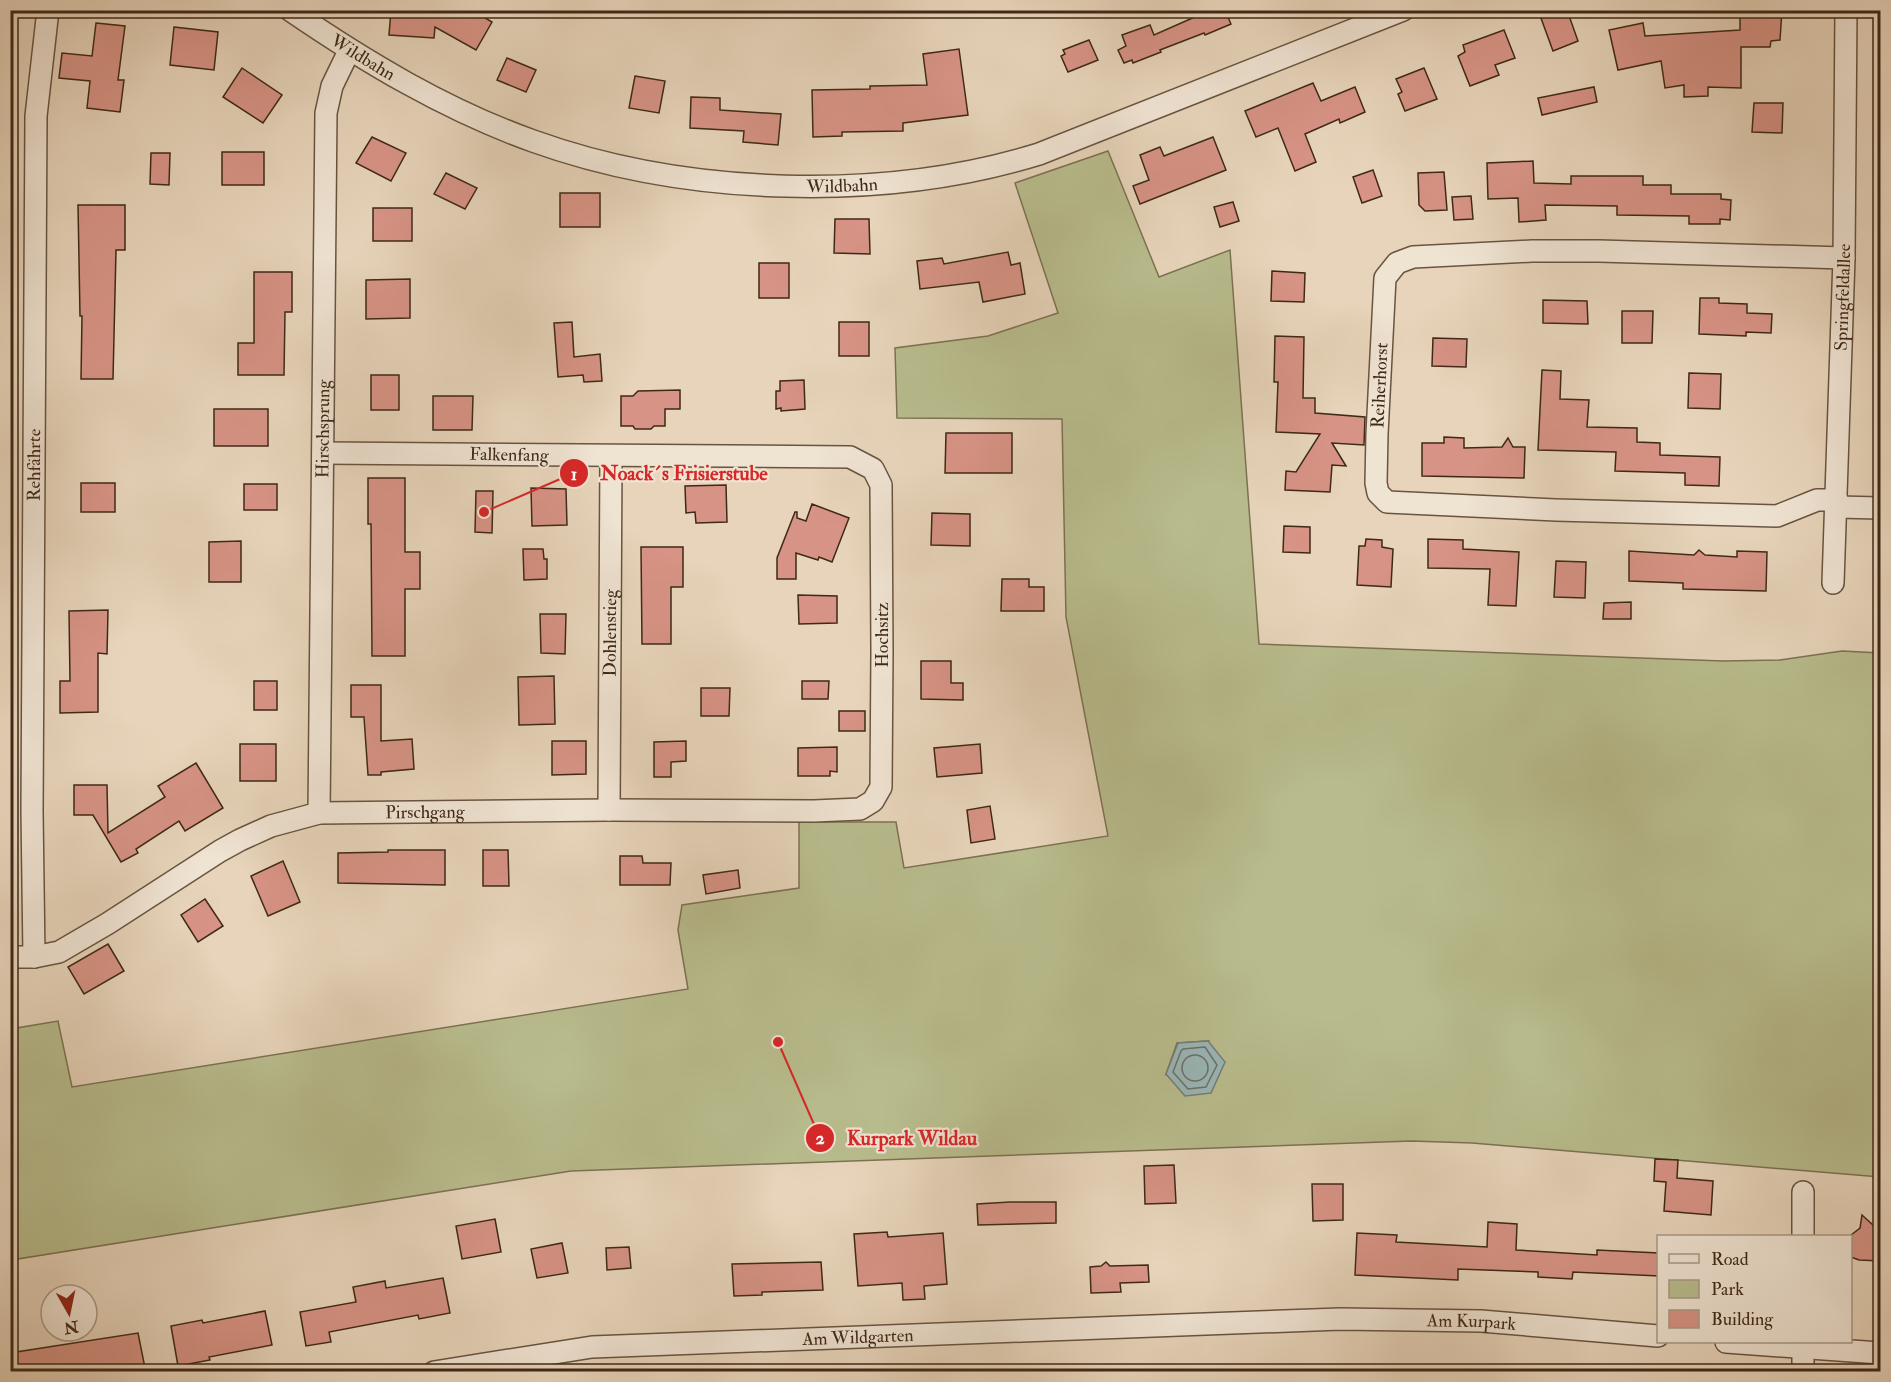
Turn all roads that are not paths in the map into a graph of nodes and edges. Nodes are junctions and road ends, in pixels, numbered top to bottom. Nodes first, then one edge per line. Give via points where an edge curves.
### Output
1 (48, 10) edge
2 (290, 10) edge
3 (1403, 10) edge
4 (1846, 10) edge
5 (349, 51) junction
6 (1844, 258) junction
7 (323, 453) junction
8 (611, 456) junction
9 (873, 469) joint
10 (1837, 503) junction
11 (1881, 508) edge
12 (1833, 584) dead end
13 (873, 801) joint
14 (609, 810) junction
15 (319, 813) junction
16 (10, 957) edge
17 (34, 957) junction
18 (1803, 1192) dead end
19 (1803, 1235) edge
20 (1283, 1321) joint
21 (1657, 1336) edge
22 (1764, 1343) edge
23 (1803, 1345) edge
24 (1881, 1353) edge
25 (434, 1371) edge
26 (1803, 1371) edge

1 - 17 street, Rehfährte via 36,116
2 - 5 street, Wildbahn
3 - 5 street, Wildbahn via 1039,154 927,177 843,185 790,186 700,179 595,160 532,141 468,113
4 - 6 street, Springfeldallee
5 - 7 street, Hirschsprung via 332,86 326,113
6 - 10 street, Springfeldallee
6 - 10 street, Reiherhorst via 1523,251 1413,257 1397,263 1385,278 1377,434 1376,483 1378,493 1387,502 1777,516 1817,500
7 - 8 street, Falkenfang
7 - 15 street, Hirschsprung
8 - 9 street, Falkenfang via 850,458
8 - 14 street, Dohlenstieg
9 - 13 street, Hochsitz via 881,485 882,652 881,787
10 - 11 street
10 - 12 street, Springfeldallee
13 - 14 street, Pirschgang via 860,809 814,811
14 - 15 street, Pirschgang
15 - 17 street, Pirschgang via 271,826 240,840 81,940 59,952
16 - 17 street, Pirschgang
18 - 19 street
20 - 21 street, Am Kurpark via 1452,1320
20 - 25 street, Am Wildgarten via 602,1347
22 - 23 street
23 - 24 street
23 - 26 street

